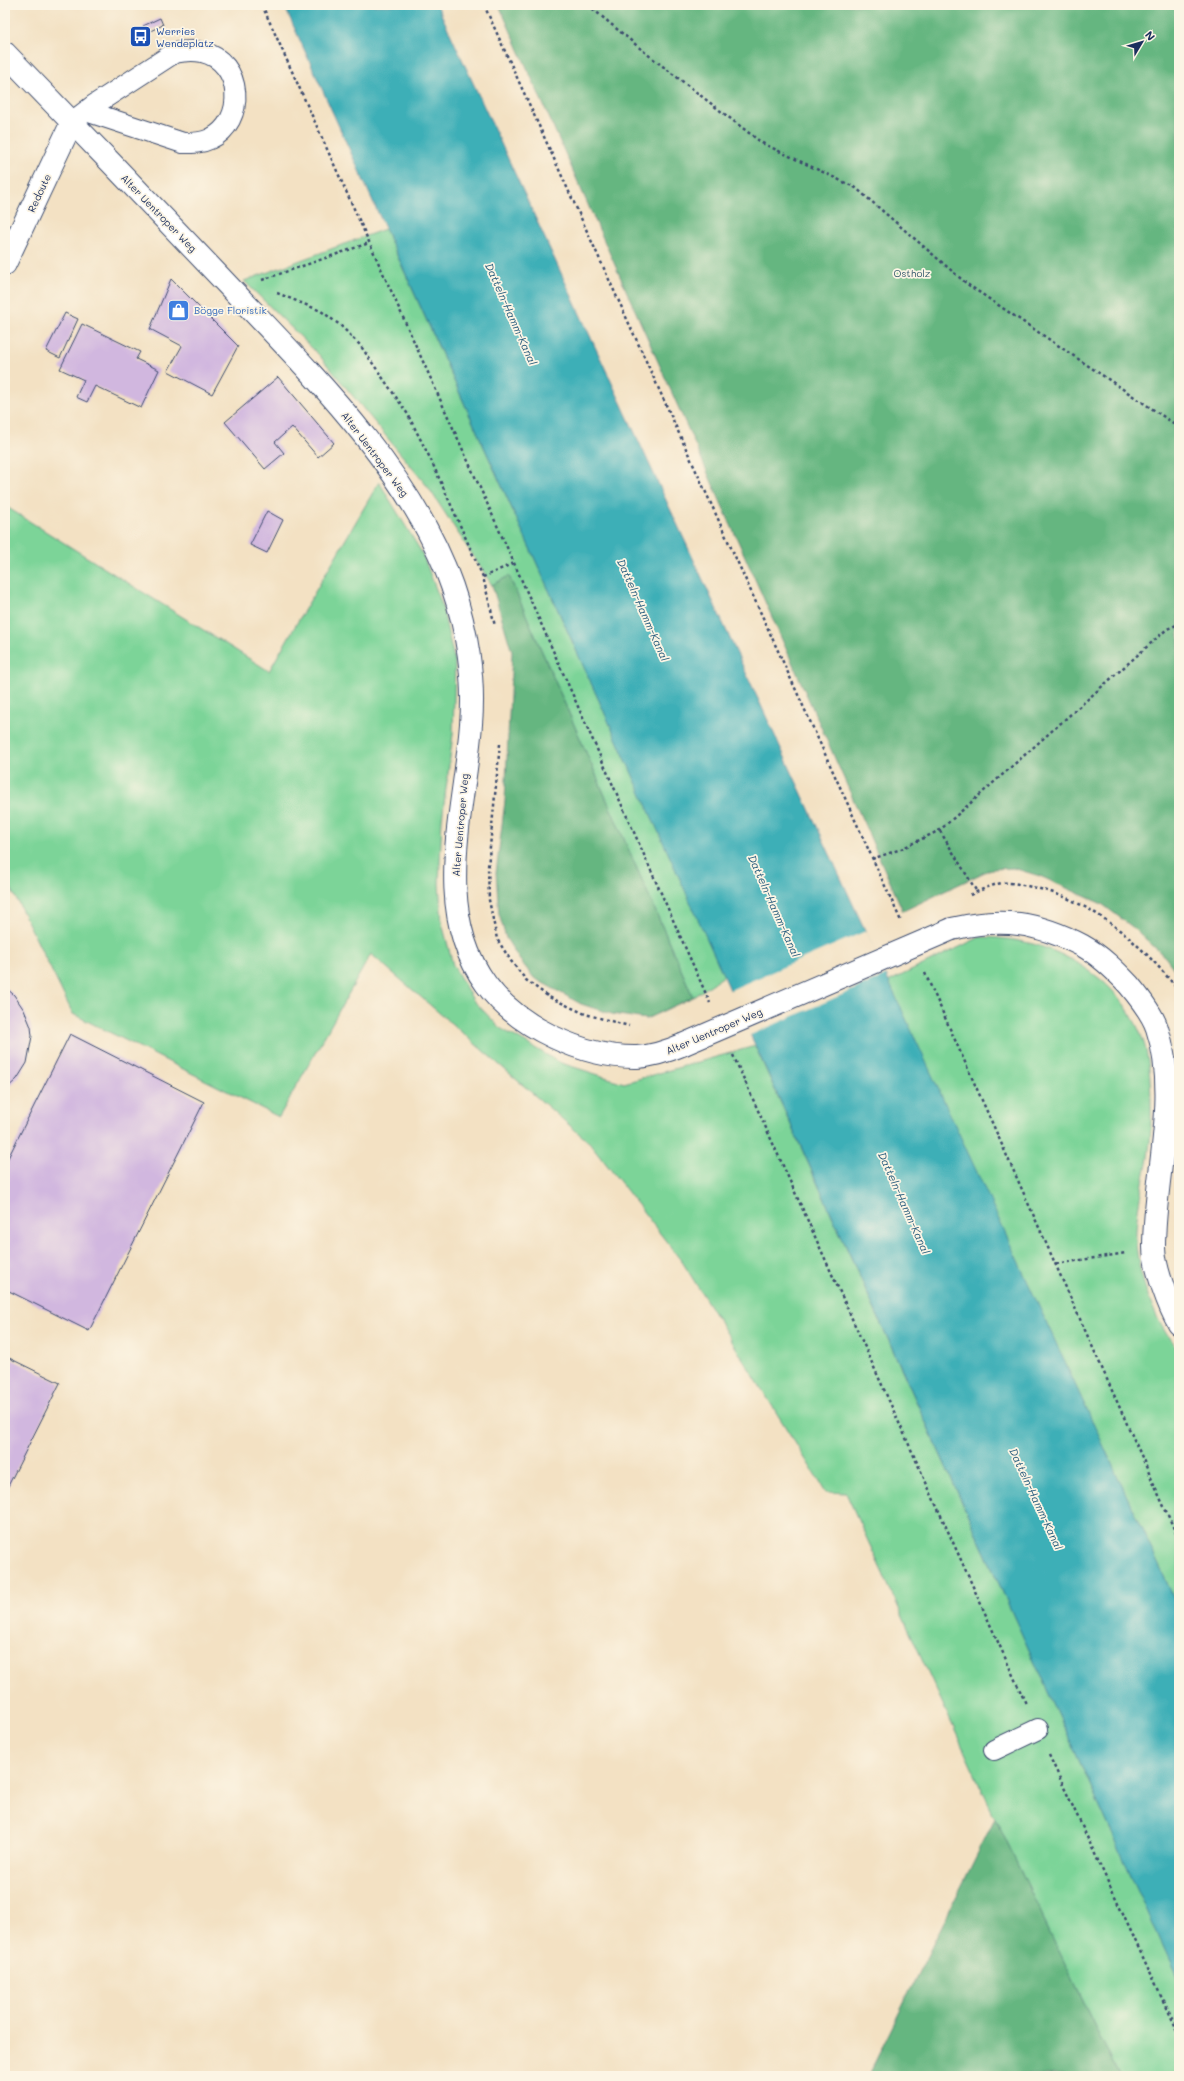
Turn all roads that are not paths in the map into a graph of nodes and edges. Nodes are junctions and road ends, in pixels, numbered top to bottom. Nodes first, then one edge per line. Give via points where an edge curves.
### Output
1 (5, 53) edge
2 (79, 117) junction
3 (5, 264) edge
4 (1179, 1324) edge
5 (1038, 1729) road end
6 (994, 1750) dead end

1 - 2 street, Alter Uentroper Weg
2 - 2 lane via 183,143 199,143 222,131 230,121 235,109 234,83 217,59 204,53 174,53
2 - 3 street, Redoute
2 - 4 street, Alter Uentroper Weg, bridge via 304,364 400,485 430,535 452,587 467,643 472,722 458,828 455,881 458,920 470,956 486,984 512,1011 535,1028 603,1054 638,1057 664,1052 682,1045 952,928 976,923 1007,922 1037,927 1062,935 1092,951 1117,971 1138,996 1156,1026 1165,1060 1167,1096 1155,1206 1154,1248 1163,1287
5 - 6 lane

